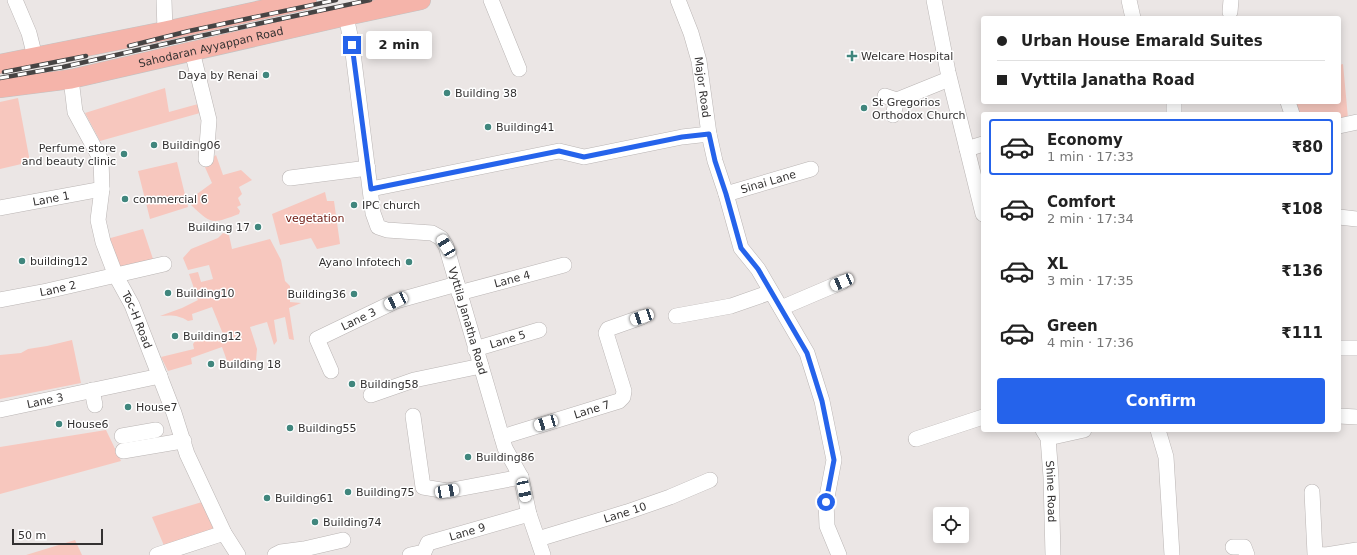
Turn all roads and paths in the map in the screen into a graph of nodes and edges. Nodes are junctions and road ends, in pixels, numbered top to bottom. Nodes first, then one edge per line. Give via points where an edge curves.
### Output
1 (15, 0) edge
2 (164, 0) edge
3 (307, 0) edge
4 (421, 0) edge
5 (491, 0) edge
6 (678, 0) edge
7 (934, 0) edge
8 (1129, 0) edge
9 (346, 16) junction
10 (1133, 16) edge
11 (165, 32) junction
12 (192, 51) junction
13 (35, 57) junction
14 (0, 64) edge
15 (519, 69) dead end
16 (71, 79) junction
17 (950, 79) junction
18 (0, 88) edge
19 (893, 115) dead end
20 (1357, 122) edge
21 (1341, 126) edge
22 (709, 134) junction
23 (981, 145) edge
24 (967, 149) junction
25 (206, 159) dead end
26 (368, 168) junction
27 (811, 169) dead end
28 (290, 178) dead end
29 (102, 189) junction
30 (371, 189) junction
31 (726, 194) junction
32 (981, 206) edge
33 (0, 208) edge
34 (1341, 217) edge
35 (1357, 219) edge
36 (164, 264) dead end
37 (564, 265) dead end
38 (116, 276) junction
39 (842, 282) dead end
40 (458, 289) junction
41 (771, 292) junction
42 (0, 300) edge
43 (781, 308) junction
44 (676, 316) dead end
45 (642, 317) dead end
46 (539, 330) dead end
47 (1341, 348) edge
48 (1357, 348) edge
49 (475, 349) junction
50 (481, 366) junction
51 (331, 371) dead end
52 (160, 376) junction
53 (92, 390) junction
54 (371, 395) dead end
55 (95, 405) dead end
56 (0, 410) edge
57 (413, 416) dead end
58 (1341, 416) edge
59 (1357, 417) edge
60 (981, 418) edge
61 (156, 430) dead end
62 (1065, 432) edge
63 (1159, 432) edge
64 (139, 433) junction
65 (1046, 434) edge
66 (122, 436) dead end
67 (502, 437) junction
68 (916, 439) dead end
69 (140, 448) junction
70 (124, 451) dead end
71 (181, 451) junction
72 (521, 477) junction
73 (710, 480) dead end
74 (1312, 492) dead end
75 (529, 514) junction
76 (224, 533) junction
77 (538, 539) junction
78 (343, 540) dead end
79 (1233, 547) dead end
80 (1357, 550) edge
81 (157, 555) edge
82 (238, 555) edge
83 (275, 555) edge
84 (410, 555) edge
85 (543, 555) edge
86 (838, 555) edge
87 (1053, 555) edge
88 (1172, 555) edge
89 (1246, 555) edge

1 - 13 street via 29,33
2 - 11 street
3 - 11 main road
4 - 9 main road, Sahodaran Ayyappan Road
5 - 15 street
6 - 22 street, Major Road via 699,61
7 - 17 street
8 - 10 street
9 - 12 main road, Sahodaran Ayyappan Road
9 - 26 street, Vyttila Janatha Road
11 - 13 main road
12 - 16 main road, Sahodaran Ayyappan Road
12 - 25 street via 209,120
13 - 14 main road
16 - 18 main road, Sahodaran Ayyappan Road
16 - 29 street, Toc-H Road via 75,112 101,160
17 - 19 street via 891,98
17 - 24 street
20 - 21 street
22 - 30 street via 584,157 559,151
22 - 31 street, Major Road
23 - 24 street
24 - 32 street
26 - 28 street
26 - 30 street, Vyttila Janatha Road
27 - 31 street, Sinai Lane
29 - 33 street, Lane 1
29 - 38 street, Toc-H Road via 98,220
30 - 40 street, Vyttila Janatha Road via 373,213 378,227 432,233 441,238 446,246
31 - 41 street, Major Road via 741,248 758,269
34 - 35 street
36 - 38 street, Lane 2
37 - 40 street, Lane 4
38 - 42 street, Lane 2
38 - 52 street, Toc-H Road via 132,305
39 - 43 street
40 - 49 street, Vyttila Janatha Road
40 - 51 street, Lane 3 via 396,301 316,339
41 - 43 street, Major Road
41 - 44 street via 731,306
43 - 86 street, Major Road via 807,353 822,401 834,460 826,502 827,526
45 - 67 street, Lane 7 via 608,329 606,333 624,391 619,401
46 - 49 street, Lane 5
47 - 48 street
49 - 50 street, Vyttila Janatha Road
50 - 54 street via 414,380
50 - 67 street, Vyttila Janatha Road
52 - 53 street, Lane 3
52 - 71 street, Toc-H Road via 174,413
53 - 55 street
53 - 56 street, Lane 3
57 - 72 street via 423,487 447,491
58 - 59 street
60 - 68 street
61 - 64 street
62 - 65 street
63 - 88 street via 1166,457
64 - 66 street
64 - 69 street
65 - 87 street, Shine Road via 1051,478
67 - 72 street, Vyttila Janatha Road via 505,448
69 - 70 street
69 - 71 street
71 - 76 street, Toc-H Road
72 - 75 street, Vyttila Janatha Road
73 - 77 street, Lane 10 via 670,498
74 - 80 street via 1315,554 1326,555
75 - 77 street, Vyttila Janatha Road
75 - 84 street, Lane 9 via 428,543 424,552
76 - 81 street
76 - 82 street, Toc-H Road
77 - 85 street, Vyttila Janatha Road
78 - 83 street
79 - 89 street via 1244,547

